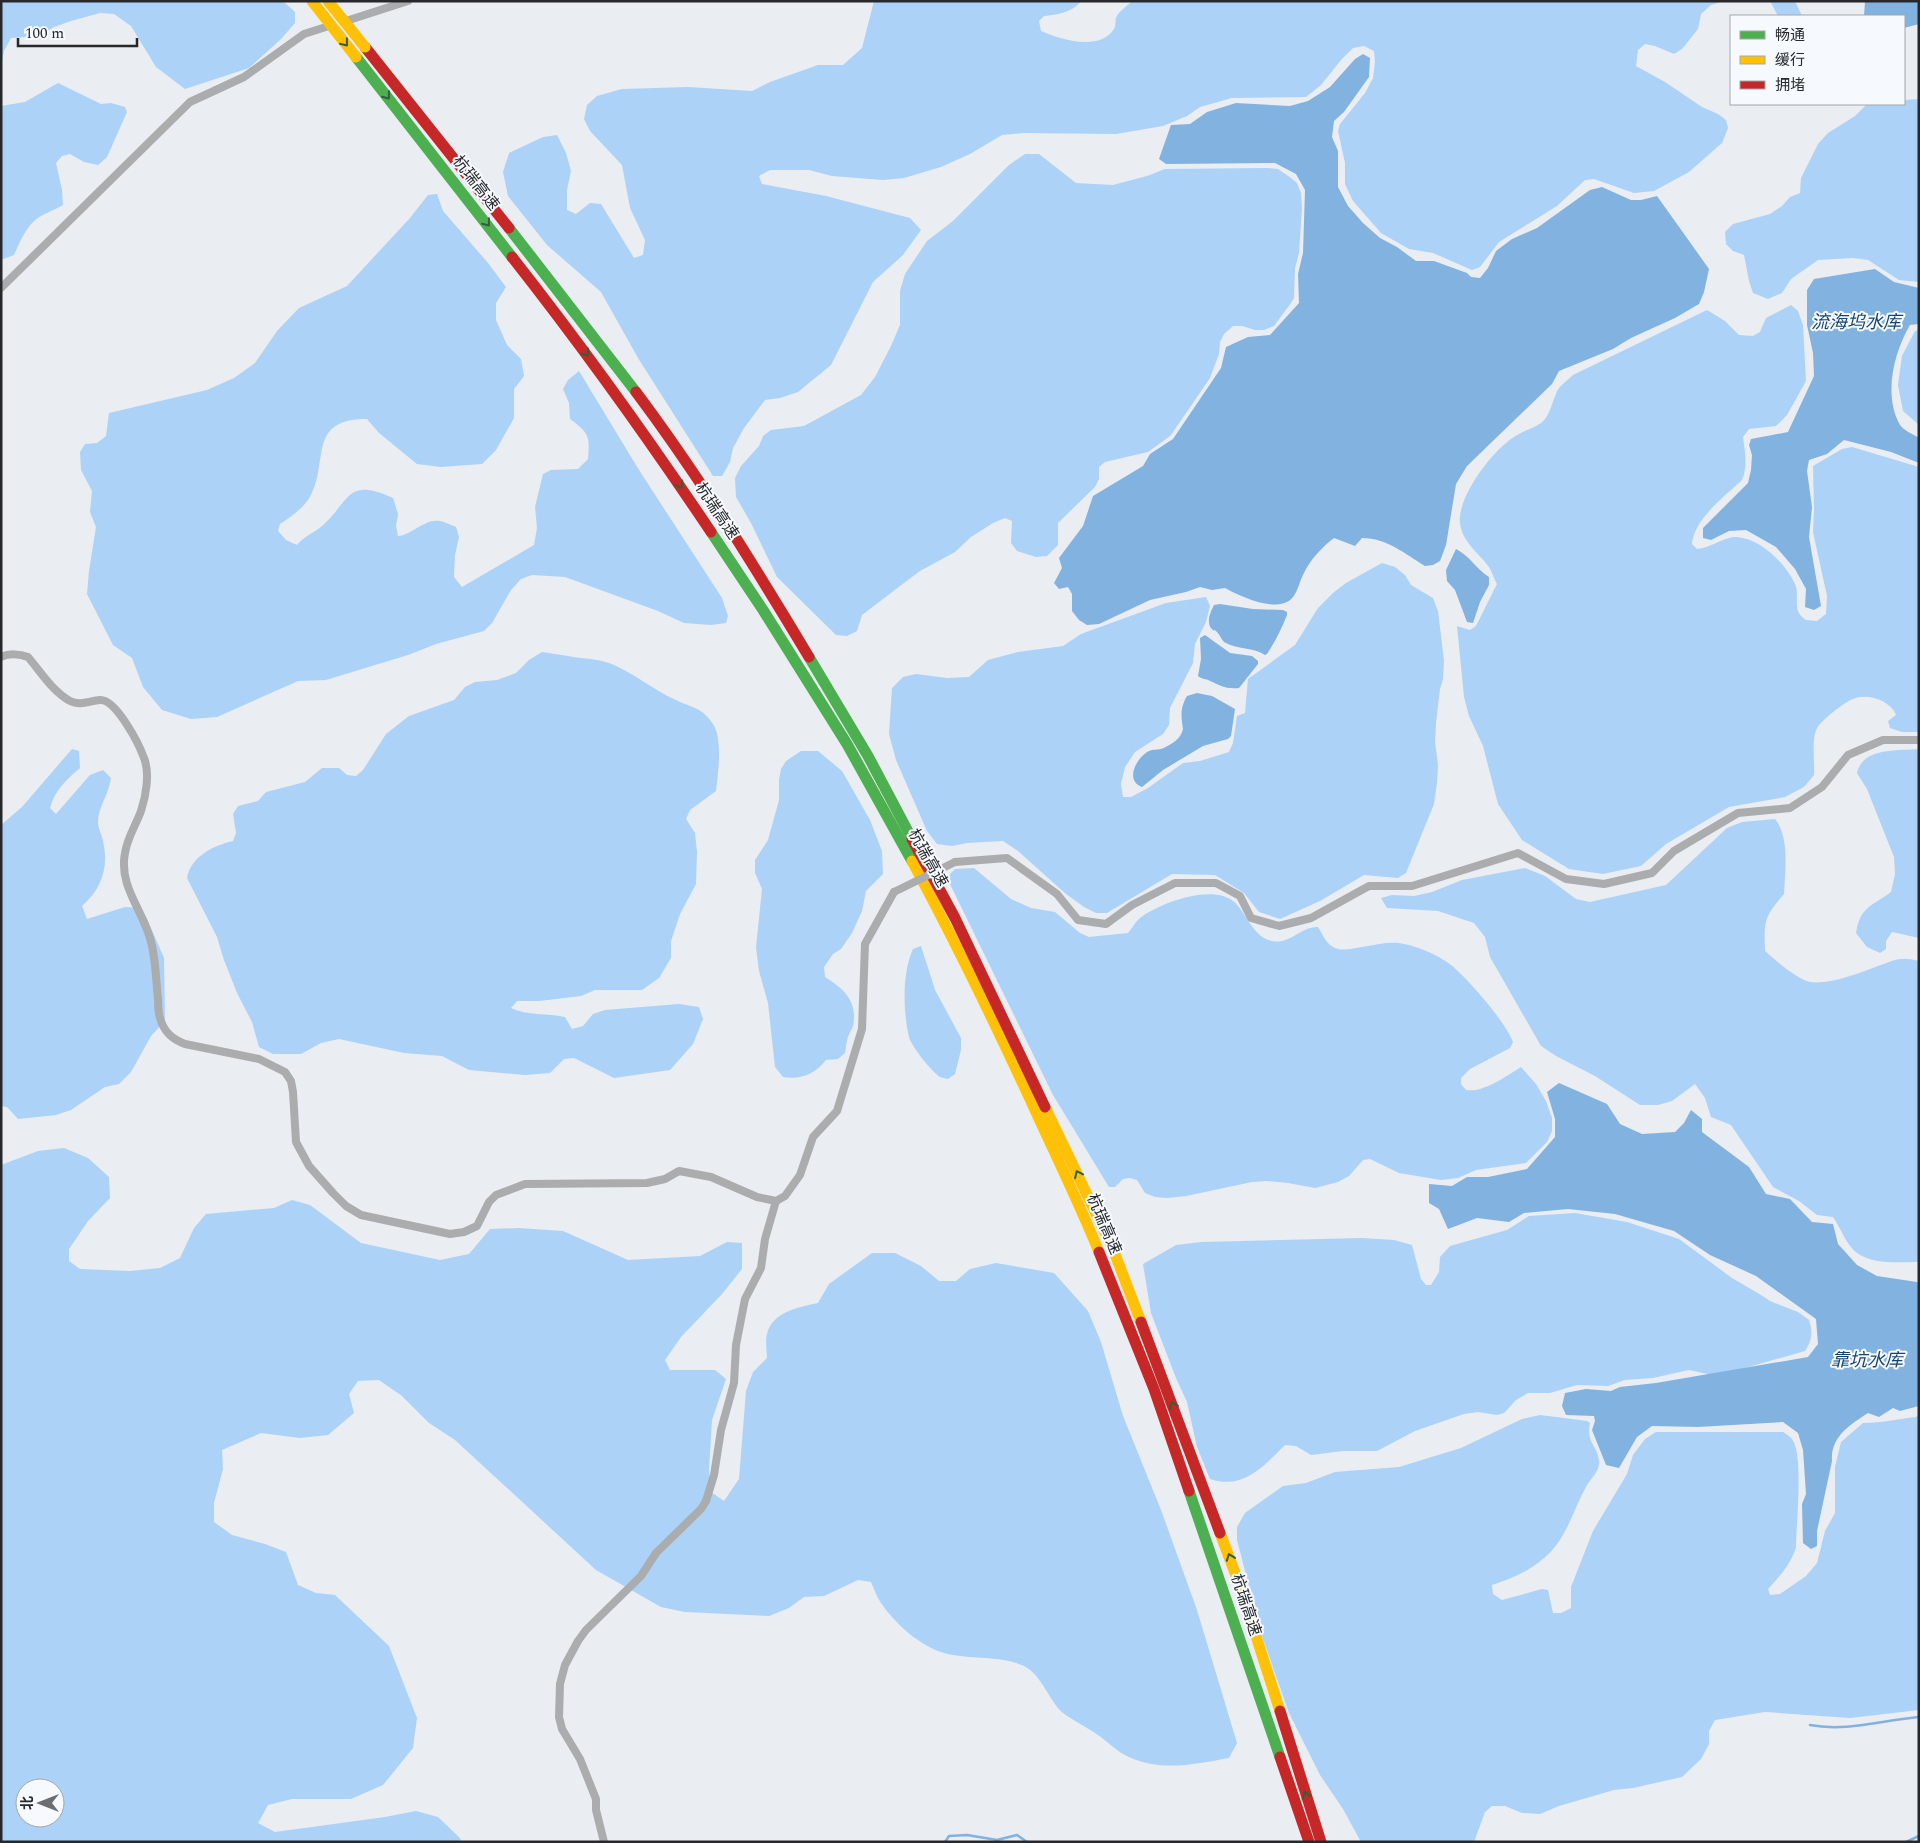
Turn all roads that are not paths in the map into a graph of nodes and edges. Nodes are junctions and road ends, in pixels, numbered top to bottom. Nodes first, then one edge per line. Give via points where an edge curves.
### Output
1 (312, 1) edge
2 (328, 1) edge
3 (408, 1) edge
4 (1, 288) edge
5 (1, 657) edge
6 (1919, 740) edge
7 (776, 1201) junction
8 (604, 1842) edge
9 (1309, 1842) edge
10 (1321, 1842) edge

1 -> 9 highway, 杭瑞高速, bridge via 572,333 666,465 763,610 846,744 938,909 1087,1222 1154,1389
10 -> 2 highway, 杭瑞高速, bridge via 1240,1586 1113,1249 955,918 858,740 775,600 667,433 546,274
3 - 4 street via 304,34 244,77 190,102
5 - 7 street via 28,657 68,700 82,703 106,701 120,714 145,760 142,810 124,853 125,878 145,921 152,946 159,1017 175,1040 259,1059 285,1072 293,1092 296,1142 309,1166 346,1206 361,1215 450,1234 477,1226 496,1195 525,1184 648,1183 679,1171 710,1177 757,1197
6 - 7 street, bridge via 1883,740 1848,755 1822,787 1790,808 1738,813 1674,851 1652,873 1604,884 1566,879 1518,853 1412,886 1368,886 1311,918 1279,926 1251,918 1240,896 1216,883 1175,883 1132,905 1106,924 1078,920 1057,894 1007,858 955,862 894,892 865,944 862,1029 837,1111 814,1137 800,1175 785,1196
7 - 8 street via 761,1268 742,1308 734,1383 706,1501 656,1553 641,1576 586,1630 565,1666 560,1684 562,1729 580,1759 596,1799

